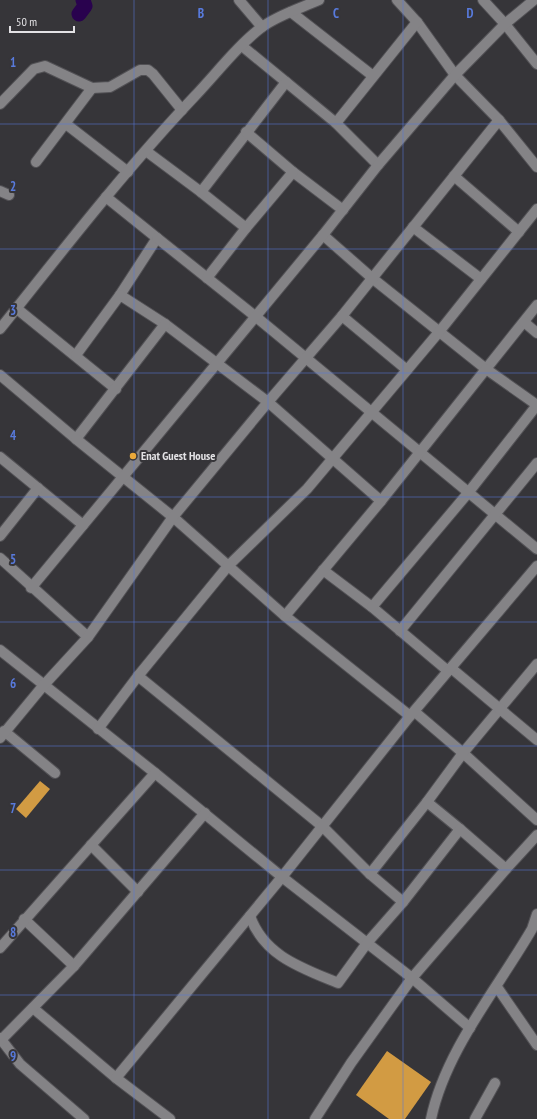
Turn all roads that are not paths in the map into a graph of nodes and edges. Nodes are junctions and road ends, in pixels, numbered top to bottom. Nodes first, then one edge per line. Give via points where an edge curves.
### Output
1 (239, 0) edge
2 (319, 0) edge
3 (397, 0) edge
4 (483, 0) edge
5 (534, 0) edge
6 (291, 12) junction
7 (417, 22) junction
8 (505, 24) junction
9 (262, 27) junction
10 (242, 46) junction
11 (537, 64) edge
12 (455, 75) junction
13 (373, 76) junction
14 (286, 82) junction
15 (92, 88) junction
16 (0, 104) edge
17 (182, 110) junction
18 (499, 120) junction
19 (336, 123) junction
20 (66, 124) junction
21 (246, 132) junction
22 (146, 151) junction
23 (36, 162) dead end
24 (378, 165) junction
25 (537, 167) edge
26 (128, 172) junction
27 (293, 172) junction
28 (454, 176) junction
29 (201, 192) junction
30 (106, 197) junction
31 (537, 209) edge
32 (343, 210) junction
33 (413, 227) junction
34 (246, 228) junction
35 (519, 232) junction
36 (323, 235) junction
37 (157, 238) junction
38 (207, 278) junction
39 (372, 278) junction
40 (481, 279) junction
41 (120, 295) junction
42 (537, 305) edge
43 (16, 308) junction
44 (0, 311) edge
45 (255, 316) junction
46 (342, 316) junction
47 (8, 318) junction
48 (524, 322) junction
49 (166, 324) junction
50 (0, 329) edge
51 (438, 332) junction
52 (537, 333) edge
53 (76, 355) junction
54 (305, 358) junction
55 (218, 363) junction
56 (486, 369) junction
57 (407, 370) junction
58 (0, 376) edge
59 (116, 389) junction
60 (268, 402) junction
61 (537, 405) edge
62 (371, 413) junction
63 (76, 439) junction
64 (418, 453) junction
65 (0, 457) edge
66 (332, 460) junction
67 (537, 463) edge
68 (123, 477) junction
69 (38, 488) junction
70 (468, 493) junction
71 (381, 501) junction
72 (495, 514) junction
73 (173, 517) junction
74 (82, 525) junction
75 (0, 536) edge
76 (537, 549) edge
77 (0, 558) edge
78 (228, 566) junction
79 (537, 566) edge
80 (323, 570) junction
81 (31, 588) junction
82 (372, 607) junction
83 (285, 616) junction
84 (400, 631) junction
85 (88, 637) junction
86 (0, 650) edge
87 (537, 664) edge
88 (449, 669) junction
89 (138, 676) junction
90 (43, 686) junction
91 (500, 710) junction
92 (413, 714) junction
93 (98, 729) junction
94 (2, 734) edge
95 (537, 740) edge
96 (464, 753) junction
97 (55, 773) dead end
98 (155, 773) junction
99 (426, 802) junction
100 (205, 813) junction
101 (537, 820) edge
102 (322, 826) junction
103 (460, 830) junction
104 (537, 835) edge
105 (91, 845) junction
106 (506, 869) junction
107 (370, 874) junction
108 (282, 877) junction
109 (138, 892) junction
110 (403, 902) junction
111 (537, 914) edge
112 (250, 916) junction
113 (24, 919) junction
114 (367, 943) junction
115 (0, 948) edge
116 (74, 966) junction
117 (412, 978) junction
118 (497, 987) junction
119 (33, 1008) junction
120 (470, 1028) junction
121 (1, 1039) edge
122 (537, 1045) edge
123 (116, 1078) junction
124 (495, 1082) dead end
125 (84, 1119) edge
126 (170, 1119) edge
127 (315, 1119) edge
128 (431, 1119) edge
129 (475, 1119) edge

1 - 9 street
2 - 6 street
3 - 7 street
4 - 8 street
5 - 8 street
6 - 9 street
6 - 13 street
7 - 12 street
7 - 13 street
8 - 11 street
8 - 12 street
9 - 10 street
10 - 14 street
10 - 17 street
12 - 18 street
12 - 24 street
13 - 19 street
14 - 19 street
14 - 21 street
15 - 16 street via 45,66 34,69
15 - 17 street via 110,87 140,70 148,70
15 - 20 street
17 - 22 street
18 - 25 street
18 - 28 street
19 - 24 street
20 - 23 street
20 - 26 street
21 - 27 street
21 - 29 street
22 - 26 street
22 - 29 street
24 - 32 street
26 - 30 street
27 - 32 street
27 - 34 street
28 - 33 street
28 - 35 street
29 - 34 street
30 - 37 street
30 - 43 street
31 - 35 street
32 - 36 street
33 - 39 street
33 - 40 street
34 - 38 street
35 - 40 street
36 - 39 street
36 - 45 street
37 - 38 street
37 - 41 street
38 - 45 street
39 - 46 street
39 - 51 street
40 - 51 street
41 - 49 street
41 - 53 street
42 - 48 street
43 - 47 street
43 - 53 street
44 - 47 street
45 - 54 street
45 - 55 street
46 - 54 street
46 - 57 street
47 - 50 street
48 - 52 street
48 - 56 street
49 - 55 street
49 - 59 street
51 - 56 street
51 - 57 street
53 - 59 street
54 - 60 street
54 - 62 street
55 - 60 street
55 - 68 street
56 - 61 street
56 - 64 street
57 - 62 street
58 - 63 street
59 - 63 street
60 - 66 street
60 - 73 street
61 - 70 street
62 - 64 street
62 - 66 street
63 - 68 street
64 - 70 street
64 - 71 street
65 - 69 street
66 - 71 street
66 - 78 street via 307,489
67 - 72 street
68 - 73 street
68 - 74 street
69 - 74 street
69 - 75 street
70 - 72 street
70 - 82 street
71 - 80 street
72 - 76 street
72 - 84 street
73 - 78 street
73 - 85 street
74 - 81 street
77 - 81 street
78 - 83 street
78 - 89 street
79 - 88 street
80 - 82 street
80 - 83 street
81 - 85 street
82 - 84 street
83 - 92 street
84 - 88 street
85 - 90 street
86 - 90 street
87 - 91 street
88 - 91 street
88 - 92 street
89 - 93 street
89 - 102 street
90 - 93 street
90 - 94 street
91 - 95 street
91 - 96 street
92 - 96 street
92 - 102 street
93 - 98 street
94 - 97 street
96 - 99 street
96 - 101 street
98 - 100 street
98 - 105 street
99 - 103 street
99 - 107 street
100 - 108 street
100 - 109 street
102 - 107 street
102 - 108 street
103 - 106 street
103 - 110 street
104 - 106 street
105 - 109 street
105 - 113 street
106 - 117 street
107 - 110 street
108 - 112 street
108 - 114 street
109 - 116 street
110 - 114 street
111 - 118 street via 532,929
112 - 114 street via 258,934 275,952 338,983
112 - 123 street
113 - 115 street
113 - 116 street
114 - 117 street
116 - 119 street
117 - 120 street
117 - 127 street
118 - 120 street
118 - 122 street
119 - 121 street
119 - 123 street
120 - 128 street via 449,1068 434,1104
121 - 125 street via 20,1064
123 - 126 street
124 - 129 street

